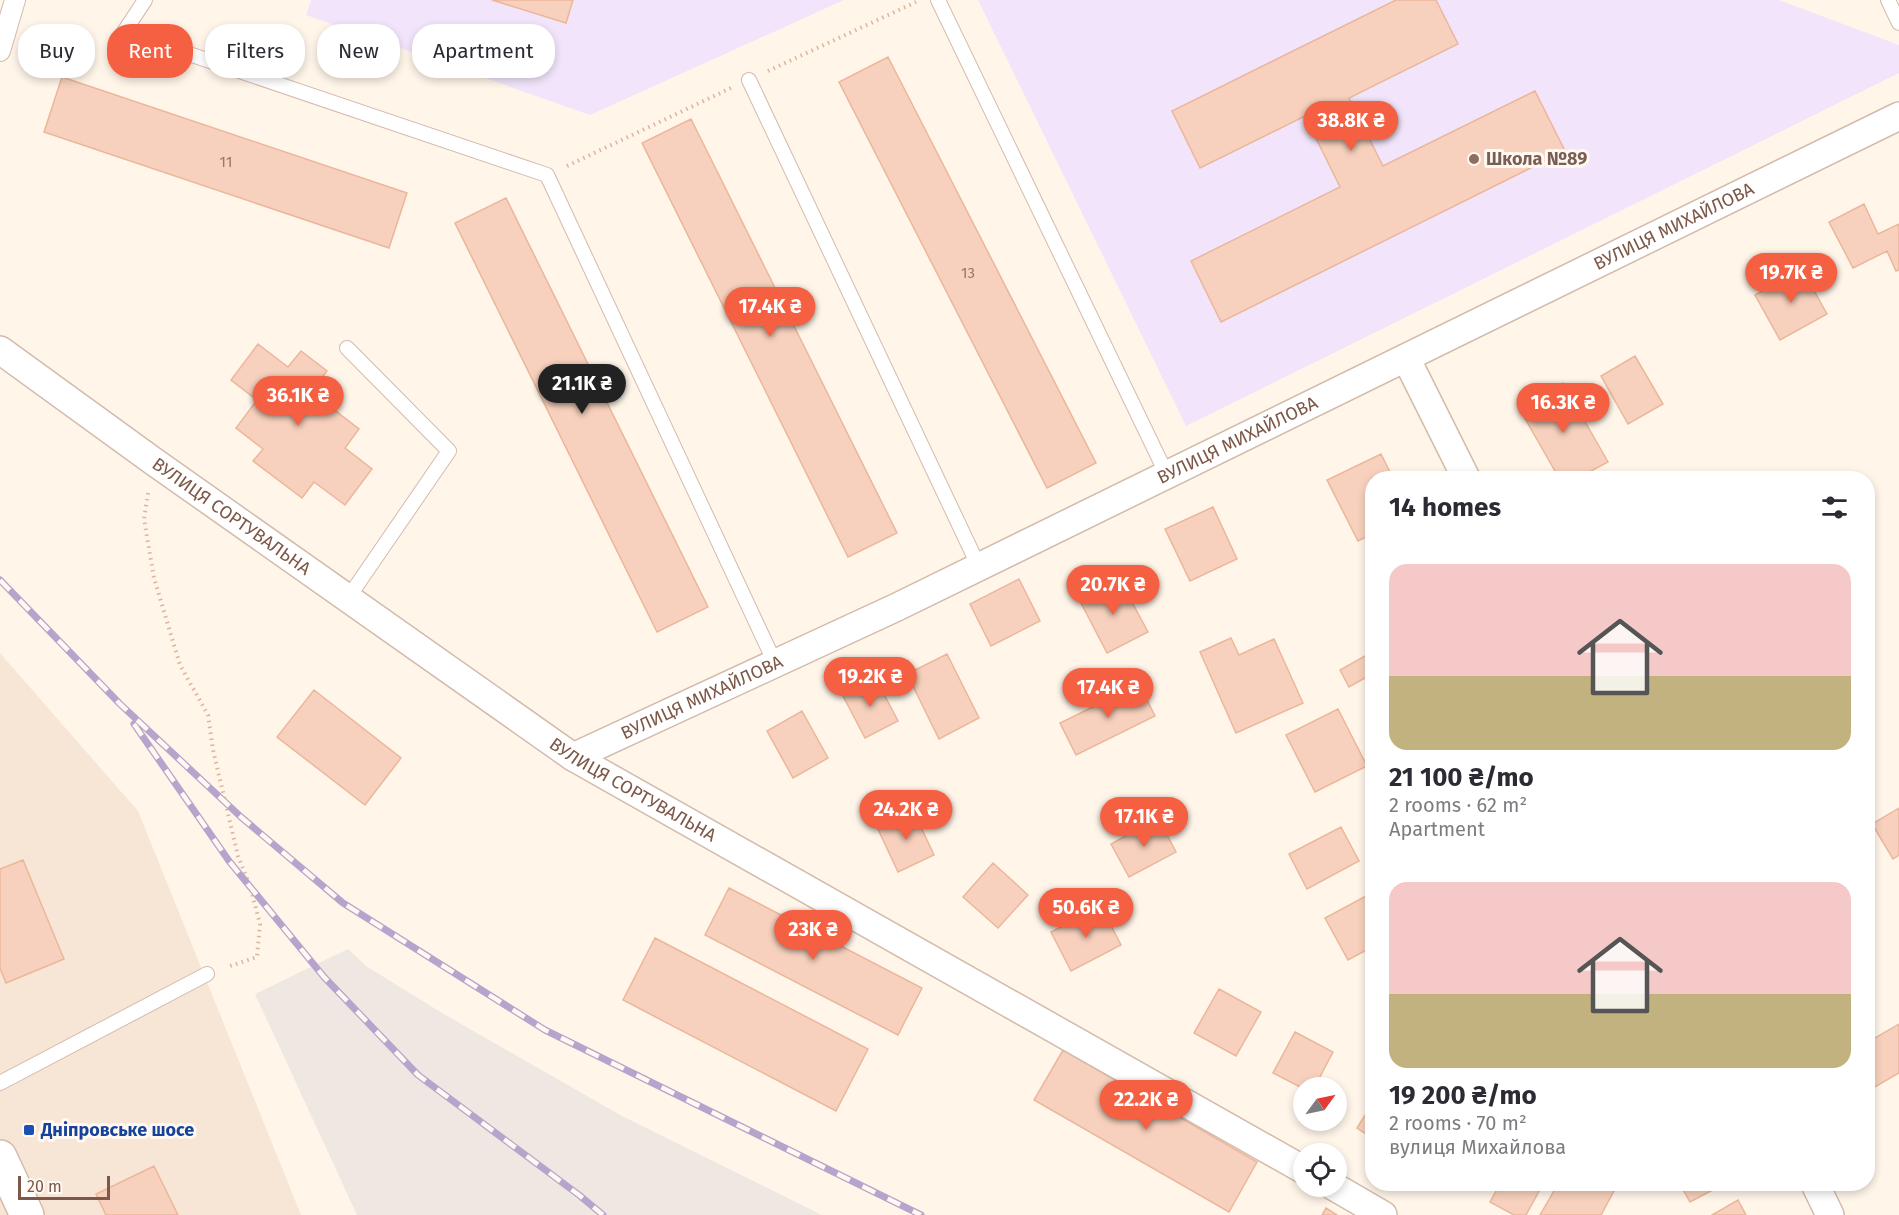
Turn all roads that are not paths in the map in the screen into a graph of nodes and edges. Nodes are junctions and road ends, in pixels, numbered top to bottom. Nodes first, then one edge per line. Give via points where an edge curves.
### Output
1 (15, 0) edge
2 (145, 0) edge
3 (938, 0) edge
4 (1888, 0) edge
5 (1899, 23) edge
6 (0, 51) edge
7 (749, 80) dead end
8 (1899, 116) edge
9 (347, 348) dead end
10 (0, 350) edge
11 (1406, 358) junction
12 (1462, 471) edge
13 (1167, 475) junction
14 (978, 567) junction
15 (348, 598) junction
16 (775, 663) junction
17 (573, 757) junction
18 (207, 974) road end
19 (0, 1083) edge
20 (0, 1157) edge
21 (1293, 1164) edge
22 (1818, 1191) edge
23 (1347, 1194) edge
24 (27, 1215) edge
25 (1383, 1215) edge
26 (1830, 1215) edge

1 - 6 street
2 - 16 lane via 124,32 547,175
3 - 13 lane
4 - 5 lane
7 - 14 lane
8 - 11 street, ВУЛИЦЯ МИХАЙЛОВА
9 - 15 lane via 448,451
10 - 15 street, ВУЛИЦЯ СОРТУВАЛЬНА
11 - 12 street
11 - 13 street, ВУЛИЦЯ МИХАЙЛОВА
13 - 14 street, ВУЛИЦЯ МИХАЙЛОВА
14 - 16 street, ВУЛИЦЯ МИХАЙЛОВА
15 - 17 street, ВУЛИЦЯ СОРТУВАЛЬНА
16 - 17 street, ВУЛИЦЯ МИХАЙЛОВА
17 - 21 street, ВУЛИЦЯ СОРТУВАЛЬНА
18 - 19 lane
20 - 24 street
22 - 26 street
23 - 25 street

